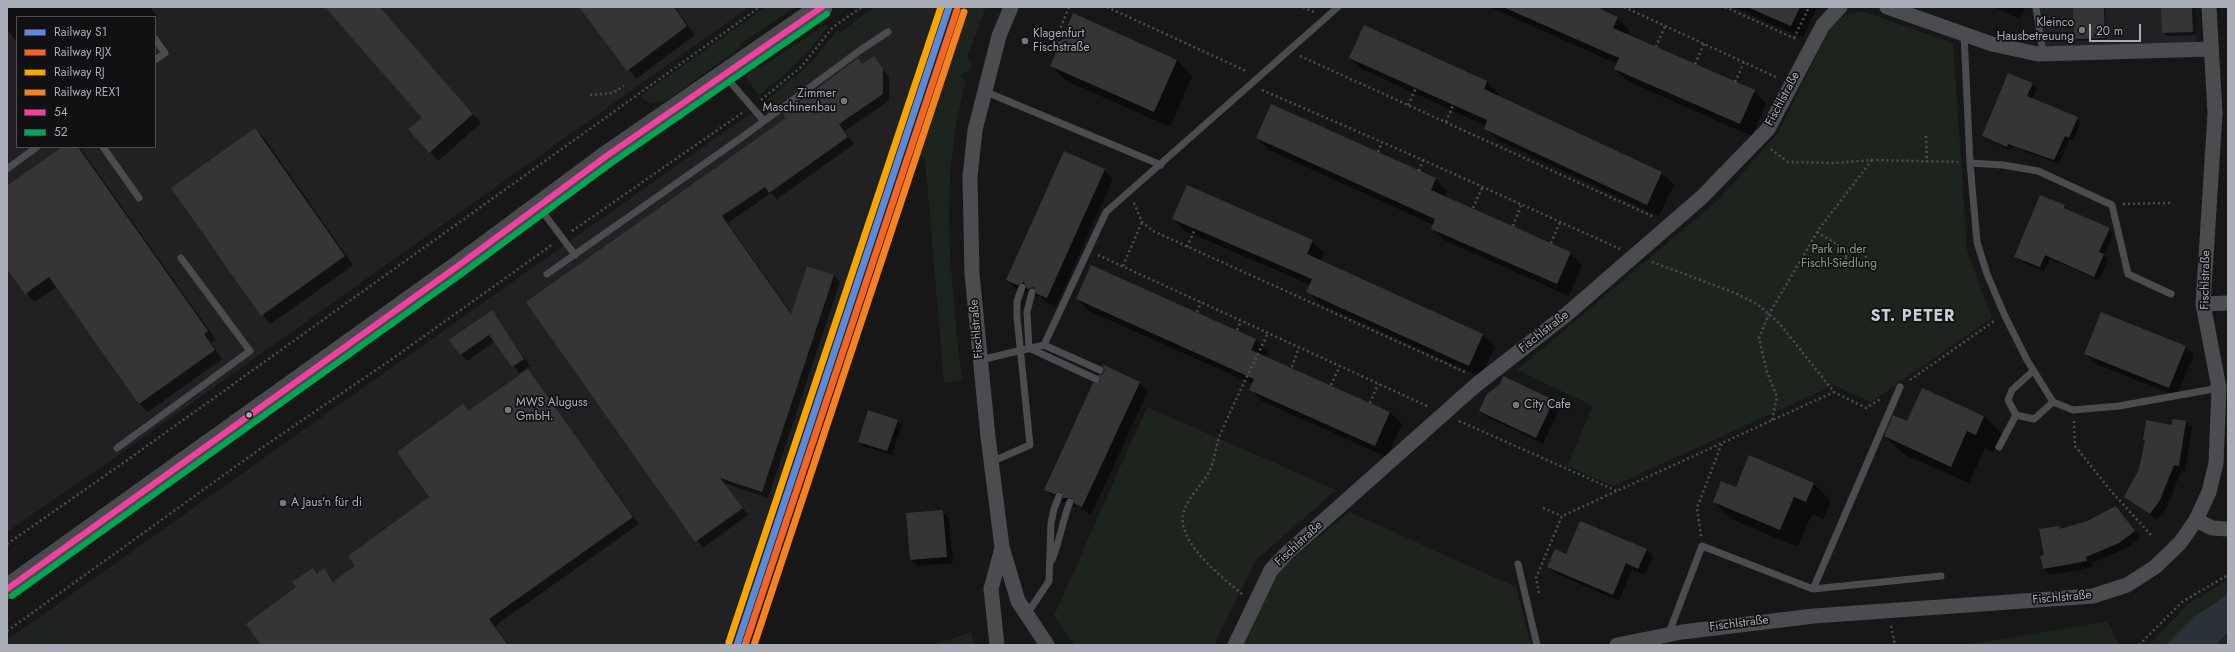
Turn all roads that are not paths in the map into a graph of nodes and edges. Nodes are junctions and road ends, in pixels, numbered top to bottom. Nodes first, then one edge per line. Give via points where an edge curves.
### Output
1 (822, 7) edge
2 (1011, 7) edge
3 (1338, 7) edge
4 (1840, 7) edge
5 (1887, 7) edge
6 (2036, 7) edge
7 (2209, 7) edge
8 (888, 32) dead end
9 (1964, 34) junction
10 (156, 40) edge
11 (2212, 49) junction
12 (2045, 54) junction
13 (156, 59) edge
14 (723, 74) junction
15 (984, 91) junction
16 (2221, 112) edge
17 (764, 120) junction
18 (36, 148) edge
19 (104, 148) edge
20 (1970, 163) junction
21 (1161, 165) junction
22 (7, 169) edge
23 (139, 198) dead end
24 (538, 206) junction
25 (575, 254) junction
26 (181, 258) dead end
27 (547, 274) dead end
28 (1022, 287) dead end
29 (1032, 292) dead end
30 (2172, 294) dead end
31 (2228, 303) edge
32 (2203, 304) junction
33 (1044, 345) junction
34 (1029, 348) junction
35 (1019, 351) junction
36 (980, 360) junction
37 (1100, 370) dead end
38 (2033, 371) junction
39 (1096, 379) dead end
40 (1900, 387) road end
41 (2219, 388) junction
42 (2053, 402) junction
43 (2016, 415) junction
44 (1999, 447) dead end
45 (117, 448) dead end
46 (991, 462) junction
47 (1059, 496) dead end
48 (1070, 502) dead end
49 (2196, 520) junction
50 (2228, 529) edge
51 (1002, 547) junction
52 (1518, 564) dead end
53 (1050, 566) junction
54 (1941, 576) dead end
55 (7, 589) edge
56 (1813, 589) junction
57 (1027, 614) junction
58 (1668, 635) junction
59 (997, 645) edge
60 (1047, 645) edge
61 (1235, 645) edge
62 (1537, 645) edge
63 (1617, 645) edge

1 - 14 main road
2 - 15 street, Fischlstraße via 999,36
3 - 21 lane
4 - 61 street, Fischlstraße via 1823,25 1768,129 1758,140 1702,197 1567,314 1481,380 1286,554 1271,570
5 - 9 street
6 - 12 lane
7 - 11 street, Fischlstraße
8 - 17 lane
9 - 12 street via 1992,44
9 - 20 lane
10 - 13 lane via 165,53
11 - 12 street
11 - 16 street, Fischlstraße
14 - 17 lane
14 - 24 main road
15 - 21 lane
15 - 36 street, Fischlstraße via 975,130 970,177 972,274
16 - 32 street, Fischlstraße
17 - 25 lane
18 - 22 lane
19 - 23 lane
20 - 30 lane via 2003,164 2038,171 2112,205 2128,274
20 - 38 lane via 1977,242 2004,314
21 - 33 lane via 1106,212
24 - 25 lane
24 - 55 main road
25 - 27 lane
26 - 45 lane via 250,350
28 - 35 lane via 1017,301
29 - 34 lane via 1027,312
31 - 32 street
32 - 41 street, Fischlstraße
33 - 34 lane
33 - 37 lane
34 - 35 lane
34 - 39 lane
35 - 36 lane
35 - 46 lane via 1030,444
36 - 46 street, Fischlstraße
38 - 42 lane
38 - 43 lane via 2012,390 2008,400
40 - 56 lane
41 - 42 lane via 2118,406 2073,410
41 - 49 street, Fischlstraße via 2216,463 2209,492
42 - 43 lane via 2034,419
43 - 44 lane
46 - 51 street, Fischlstraße
47 - 53 lane via 1051,523
48 - 53 lane
49 - 50 street via 2212,528
49 - 58 street, Fischlstraße via 2180,542 2155,567 2127,585 2093,596 1814,616 1740,623
51 - 57 street, Fischlstraße via 1018,601
51 - 59 street via 991,589
52 - 62 lane
53 - 57 lane via 1049,581
54 - 56 lane
56 - 58 lane via 1702,546
57 - 60 street, Fischlstraße
58 - 63 street, Fischlstraße

